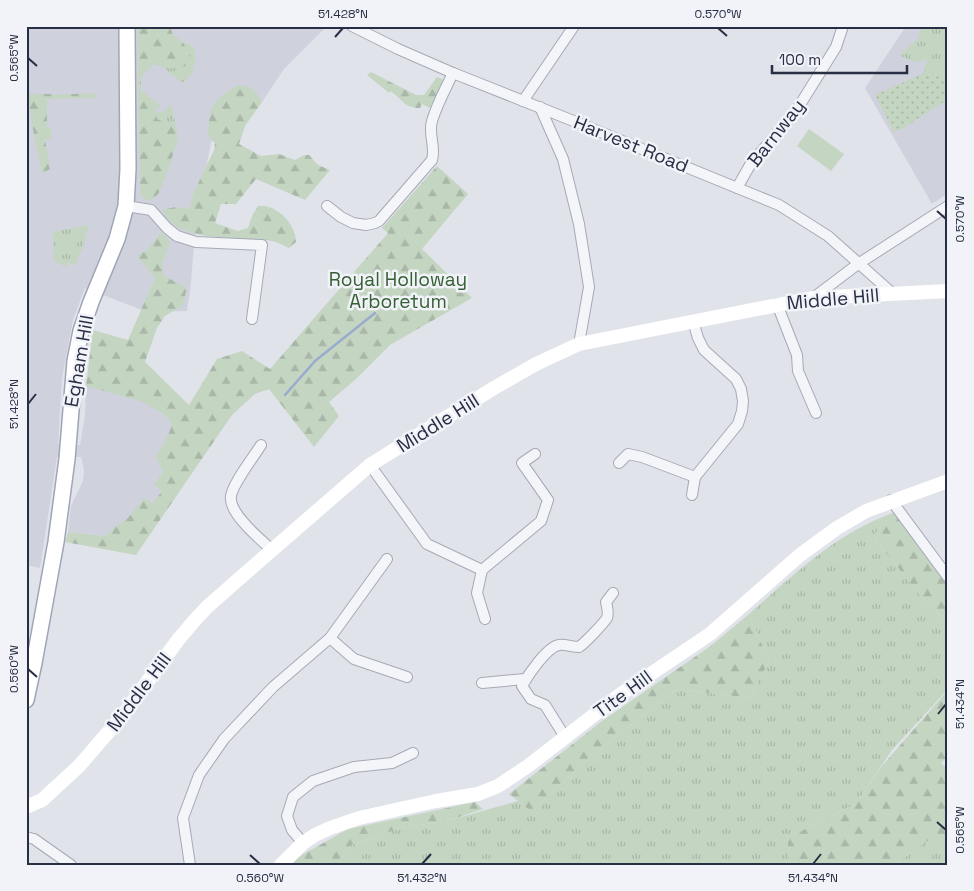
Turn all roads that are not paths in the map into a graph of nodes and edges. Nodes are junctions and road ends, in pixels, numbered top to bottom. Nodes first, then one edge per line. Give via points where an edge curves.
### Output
1 (127, 26) edge
2 (352, 26) edge
3 (574, 26) edge
4 (843, 26) edge
5 (453, 73) junction
6 (523, 101) junction
7 (540, 107) junction
8 (737, 188) junction
9 (126, 206) junction
10 (326, 206) dead end
11 (948, 206) edge
12 (858, 264) junction
13 (948, 291) edge
14 (892, 293) junction
15 (813, 298) junction
16 (777, 304) junction
17 (252, 319) dead end
18 (693, 321) junction
19 (579, 344) junction
20 (816, 413) dead end
21 (261, 445) dead end
22 (535, 454) dead end
23 (619, 462) dead end
24 (370, 465) junction
25 (695, 477) junction
26 (948, 481) edge
27 (692, 495) dead end
28 (891, 500) junction
29 (272, 550) junction
30 (387, 559) dead end
31 (482, 570) junction
32 (948, 578) edge
33 (613, 593) dead end
34 (485, 618) dead end
35 (330, 638) junction
36 (407, 677) dead end
37 (526, 679) junction
38 (482, 683) dead end
39 (26, 700) edge
40 (565, 737) junction
41 (413, 753) dead end
42 (52, 789) junction
43 (26, 798) edge
44 (26, 807) edge
45 (26, 837) edge
46 (303, 843) junction
47 (71, 865) edge
48 (190, 865) edge
49 (281, 865) edge

1 - 9 main road, Egham Hill
2 - 5 street, Harvest Road
3 - 6 street
4 - 8 street, Barnway via 836,47 796,111 750,165
5 - 6 street, Harvest Road
5 - 10 street via 432,121 432,160 379,221 366,225 353,223
6 - 7 street, Harvest Road
7 - 8 street, Harvest Road
7 - 19 street via 563,159 580,224 589,287
8 - 12 street, Harvest Road via 779,205 828,236
9 - 17 street via 151,210 177,236 186,240 262,245
9 - 39 main road, Egham Hill via 118,239 81,331 56,542
11 - 12 street
12 - 14 street, Harvest Road
12 - 15 street
13 - 14 street, Middle Hill
14 - 15 street, Middle Hill
15 - 16 street, Middle Hill
16 - 18 street, Middle Hill
16 - 20 street via 797,355 798,372
18 - 19 street, Middle Hill
18 - 25 street via 704,350 736,379 743,401 738,424
19 - 24 street, Middle Hill via 494,388
21 - 29 street via 236,484 231,503 235,512
22 - 31 street via 522,463 548,500 541,521
23 - 25 street via 630,449 642,457
24 - 29 street, Middle Hill
24 - 31 street via 427,544
25 - 27 street
26 - 28 street, Tite Hill
28 - 32 street
28 - 40 street, Tite Hill via 852,519 800,555 710,634 621,694
29 - 42 street, Middle Hill via 194,621 106,736
30 - 35 street
31 - 34 street via 476,593
33 - 37 street via 606,602 606,618 588,639 579,647 552,647
35 - 36 street via 354,659
35 - 48 street via 273,687 224,739 199,775 183,818
37 - 38 street
37 - 40 street via 522,686 528,696 545,705
40 - 46 street, Tite Hill via 498,786 478,794 359,818
41 - 46 street via 392,763 354,767 313,781 293,797 287,816 292,830
42 - 43 street, Middle Hill
42 - 44 street, Middle Hill via 42,800
45 - 47 street via 34,839
46 - 49 street, Tite Hill

